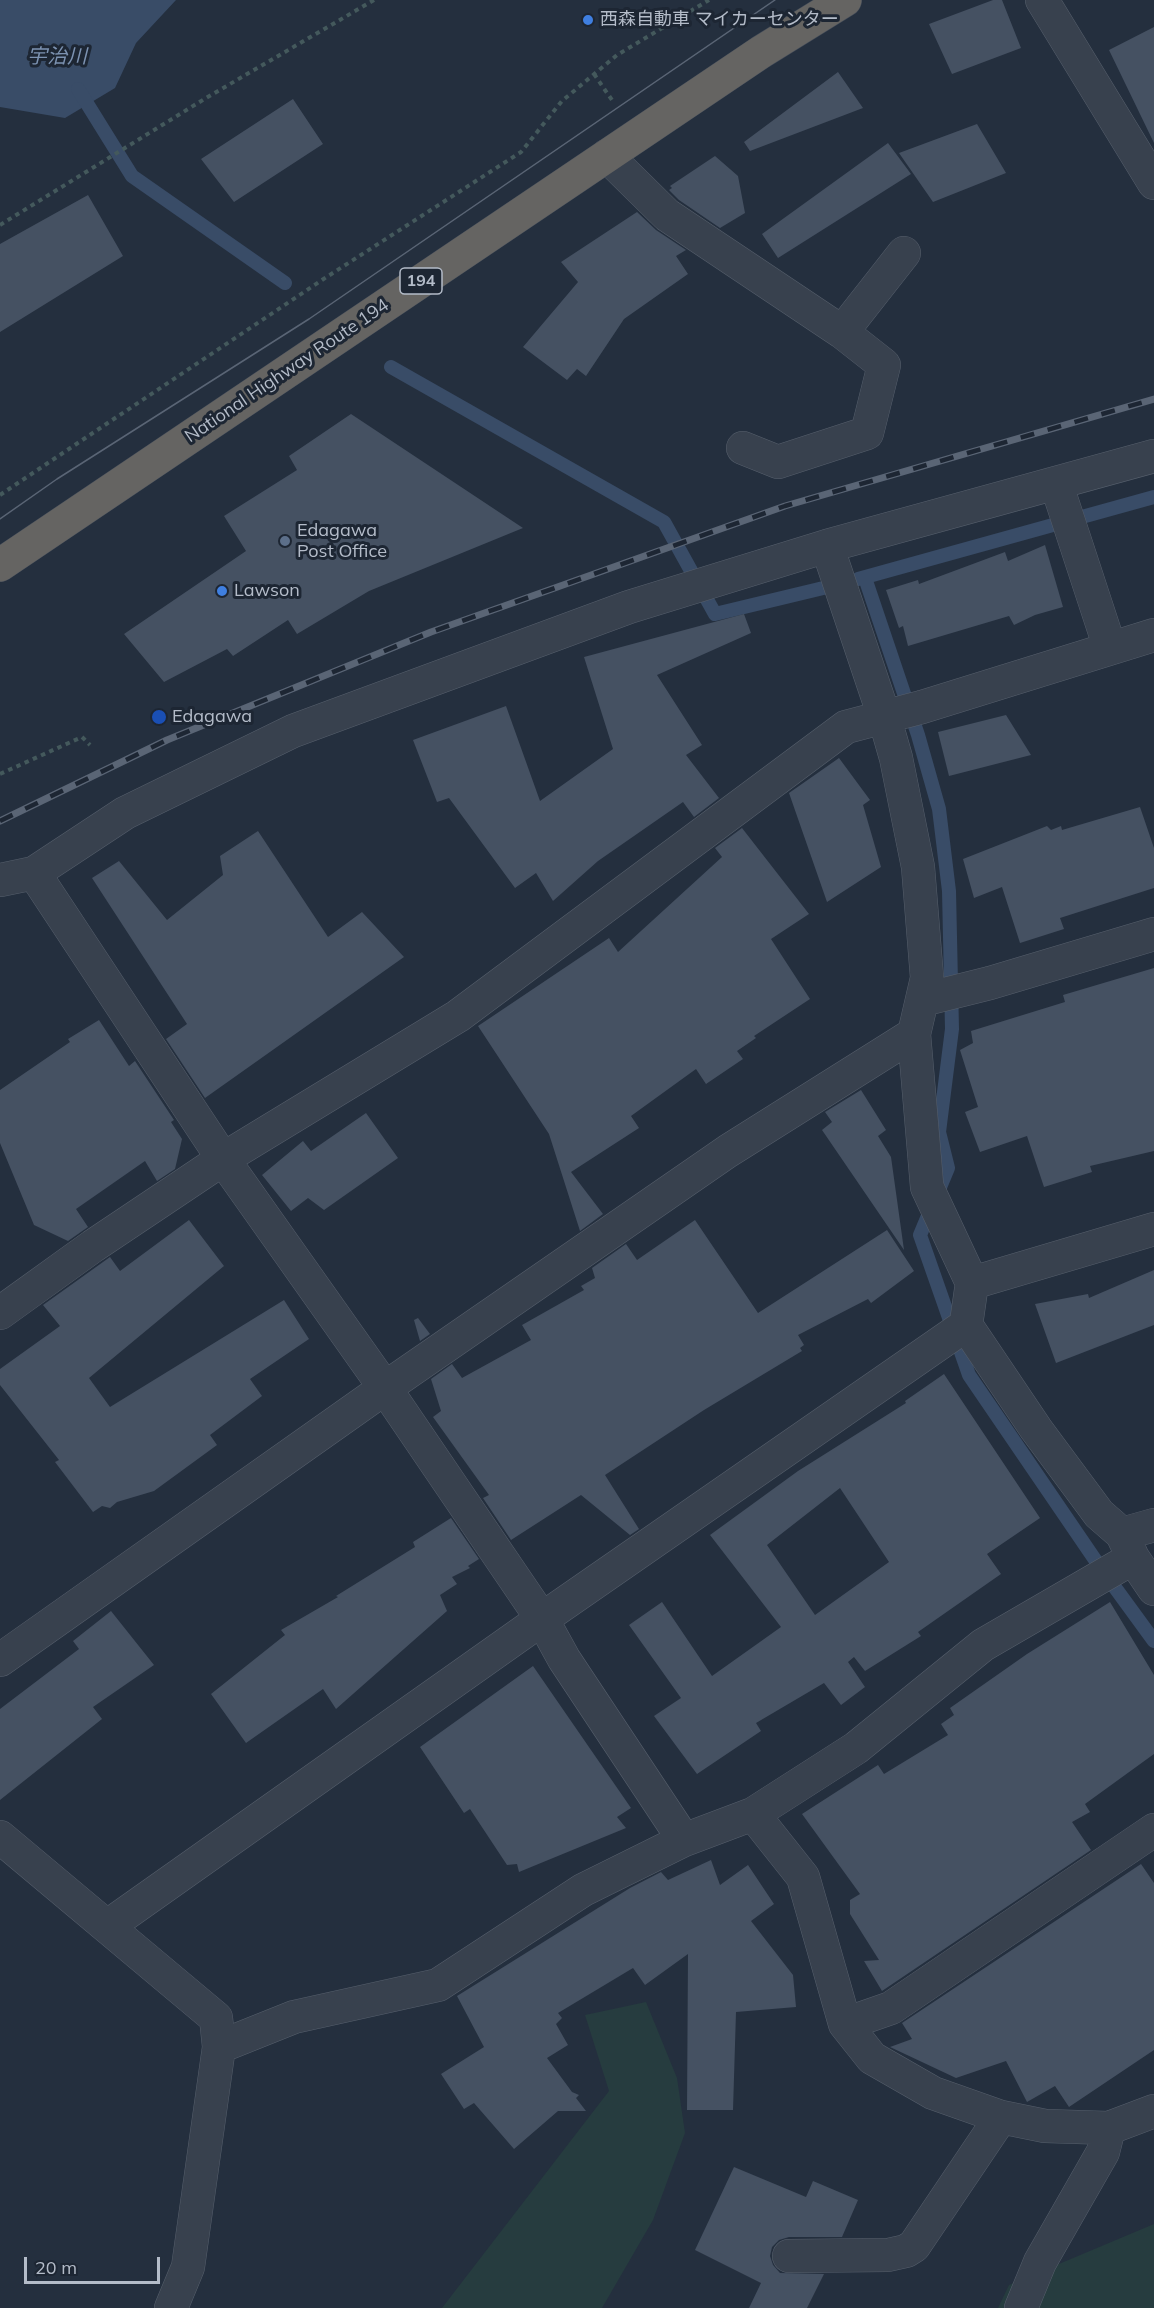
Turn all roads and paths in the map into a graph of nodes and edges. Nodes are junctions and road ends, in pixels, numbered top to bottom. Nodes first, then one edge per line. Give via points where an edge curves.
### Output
1 (374, 0) edge
2 (709, 0) edge
3 (845, 0) edge
4 (1042, 0) edge
5 (607, 156) junction
6 (1154, 183) edge
7 (0, 225) edge
8 (904, 253) dead end
9 (842, 333) junction
10 (743, 448) dead end
11 (1154, 456) edge
12 (1059, 493) junction
13 (0, 495) edge
14 (831, 556) junction
15 (0, 565) edge
16 (1154, 635) edge
17 (1110, 648) junction
18 (884, 716) junction
19 (90, 745) dead end
20 (0, 774) edge
21 (34, 873) junction
22 (0, 880) edge
23 (1154, 934) edge
24 (922, 1000) junction
25 (914, 1034) junction
26 (223, 1159) junction
27 (1154, 1229) edge
28 (972, 1283) junction
29 (0, 1313) edge
30 (966, 1325) junction
31 (385, 1388) junction
32 (1154, 1525) edge
33 (1127, 1546) junction
34 (1154, 1589) edge
35 (542, 1619) junction
36 (0, 1660) edge
37 (753, 1814) junction
38 (1154, 1830) edge
39 (0, 1837) edge
40 (684, 1840) junction
41 (108, 1926) junction
42 (845, 2024) junction
43 (219, 2047) junction
44 (1154, 2111) edge
45 (1001, 2117) junction
46 (1109, 2128) junction
47 (789, 2256) dead end
48 (171, 2308) edge
49 (1022, 2308) edge

1 - 7 path
2 - 13 path via 617,55 562,100 521,152
3 - 5 highway, National Highway Route 194 / 194
4 - 6 street
5 - 9 street via 667,215
5 - 15 highway, National Highway Route 194 / 194
8 - 9 street
9 - 10 street via 884,365 867,433 778,462
11 - 12 street
12 - 14 street
12 - 17 street
14 - 18 street
14 - 21 street via 718,579 681,591 293,731 125,813
16 - 17 street
17 - 18 street
18 - 24 street via 918,867 927,978
18 - 26 street via 846,727 458,1016
19 - 20 path via 82,737
21 - 22 street
21 - 26 street
23 - 24 street
24 - 25 street
25 - 28 street via 927,1187
25 - 31 street via 728,1152
26 - 29 street
26 - 31 street
27 - 28 street
28 - 30 street
30 - 33 street via 1099,1514
30 - 35 street
31 - 35 street
31 - 36 street
32 - 33 street
33 - 34 street
33 - 37 street via 983,1645 856,1748
35 - 40 street via 564,1659
35 - 41 street
37 - 40 street
37 - 42 street via 803,1876
38 - 42 street via 891,2008
39 - 41 street
40 - 43 street via 583,1890 438,1985 294,2018
41 - 43 street via 216,2018
42 - 45 street via 872,2058 933,2093
43 - 48 street via 189,2266
44 - 46 street
45 - 46 street via 1045,2126
45 - 47 street via 914,2246 906,2252
46 - 49 street via 1103,2152 1040,2262

